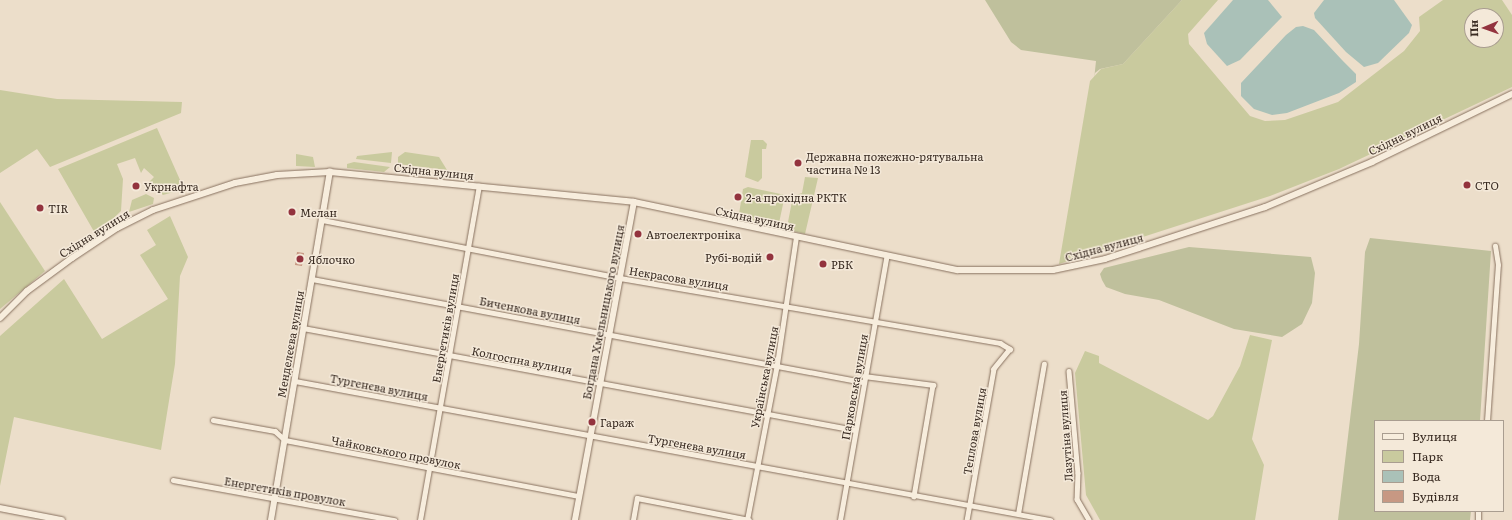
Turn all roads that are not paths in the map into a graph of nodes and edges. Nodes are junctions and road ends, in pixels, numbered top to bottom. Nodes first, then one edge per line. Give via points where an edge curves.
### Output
1 (1512, 94) edge
2 (330, 172) junction
3 (478, 186) junction
4 (634, 202) junction
5 (322, 220) junction
6 (796, 238) junction
7 (1495, 246) dead end
8 (468, 248) junction
9 (886, 258) junction
10 (620, 278) junction
11 (312, 279) junction
12 (788, 304) junction
13 (458, 306) junction
14 (0, 318) edge
15 (875, 321) junction
16 (303, 328) junction
17 (609, 334) junction
18 (1010, 349) joint
19 (450, 355) junction
20 (777, 364) junction
21 (1044, 364) dead end
22 (1069, 371) dead end
23 (864, 376) junction
24 (294, 381) junction
25 (863, 382) junction
26 (600, 383) junction
27 (441, 408) junction
28 (766, 415) junction
29 (213, 420) dead end
30 (1487, 420) edge
31 (855, 430) junction
32 (590, 436) junction
33 (284, 440) junction
34 (757, 466) junction
35 (430, 468) junction
36 (173, 480) dead end
37 (846, 483) junction
38 (579, 496) junction
39 (914, 496) junction
40 (275, 498) junction
41 (969, 506) junction
42 (0, 508) edge
43 (1018, 514) junction
44 (62, 520) edge
45 (271, 520) edge
46 (394, 520) edge
47 (420, 520) edge
48 (575, 520) edge
49 (633, 520) edge
50 (748, 520) edge
51 (840, 520) edge
52 (967, 520) edge
53 (1050, 520) edge
54 (1089, 520) edge

1 - 9 main road, Східна вулиця via 1316,187 1258,209 1100,261 1053,270 1002,272 958,270
2 - 3 main road, Східна вулиця
2 - 5 street, Менделєєва вулиця
2 - 14 main road, Східна вулиця via 276,176 235,183 153,210 117,228 72,258 27,291
3 - 4 main road, Східна вулиця
3 - 8 street, Енергетиків вулиця
4 - 6 main road, Східна вулиця
4 - 10 street, Богдана Хмельницького вулиця
5 - 8 street, Некрасова вулиця
5 - 11 street, Менделєєва вулиця
6 - 9 main road, Східна вулиця
6 - 12 street, Українська вулиця
7 - 30 street via 1498,265
8 - 10 street, Некрасова вулиця
8 - 13 street, Енергетиків вулиця
9 - 15 street, Парковська вулиця
10 - 12 street, Некрасова вулиця
10 - 17 street, Богдана Хмельницького вулиця
11 - 13 street, Биченкова вулиця
11 - 16 street, Менделєєва вулиця
12 - 15 street, Некрасова вулиця
12 - 20 street, Українська вулиця
13 - 17 street, Биченкова вулиця
13 - 19 street, Енергетиків вулиця
15 - 18 street, Некрасова вулиця via 1000,343
15 - 23 street, Парковська вулиця
16 - 19 street, Колгоспна вулиця
16 - 24 street, Менделєєва вулиця
17 - 20 street, Биченкова вулиця
17 - 26 street, Богдана Хмельницького вулиця
18 - 41 street, Теплова вулиця via 994,369
19 - 26 street, Колгоспна вулиця
19 - 27 street, Енергетиків вулиця
20 - 25 street, Биченкова вулиця
20 - 28 street, Українська вулиця
21 - 43 street
22 - 54 street, Лазутіна вулиця via 1078,473 1077,499
23 - 25 street, Парковська вулиця
23 - 39 street via 933,386
24 - 27 street, Тургенєва вулиця
24 - 33 street, Менделєєва вулиця
25 - 31 street, Парковська вулиця
26 - 28 street, Колгоспна вулиця
26 - 32 street, Богдана Хмельницького вулиця
27 - 32 street, Тургенєва вулиця
27 - 35 street, Енергетиків вулиця
28 - 31 street, Колгоспна вулиця
28 - 34 street, Українська вулиця
29 - 33 street, Чайковського провулок via 276,431
31 - 37 street, Парковська вулиця
32 - 34 street, Тургенєва вулиця
32 - 38 street, Богдана Хмельницького вулиця
33 - 35 street, Чайковського провулок
33 - 40 street, Менделєєва вулиця
34 - 37 street, Тургенєва вулиця
34 - 50 street, Українська вулиця
35 - 38 street, Чайковського провулок
35 - 47 street, Енергетиків вулиця
36 - 40 street, Енергетиків провулок
37 - 39 street, Тургенєва вулиця
37 - 51 street, Парковська вулиця
38 - 48 street, Богдана Хмельницького вулиця
39 - 41 street, Тургенєва вулиця
40 - 45 street, Менделєєва вулиця
40 - 46 street, Енергетиків провулок
41 - 43 street, Тургенєва вулиця
41 - 52 street, Теплова вулиця
42 - 44 street
43 - 53 street, Тургенєва вулиця
49 - 50 street via 637,498

